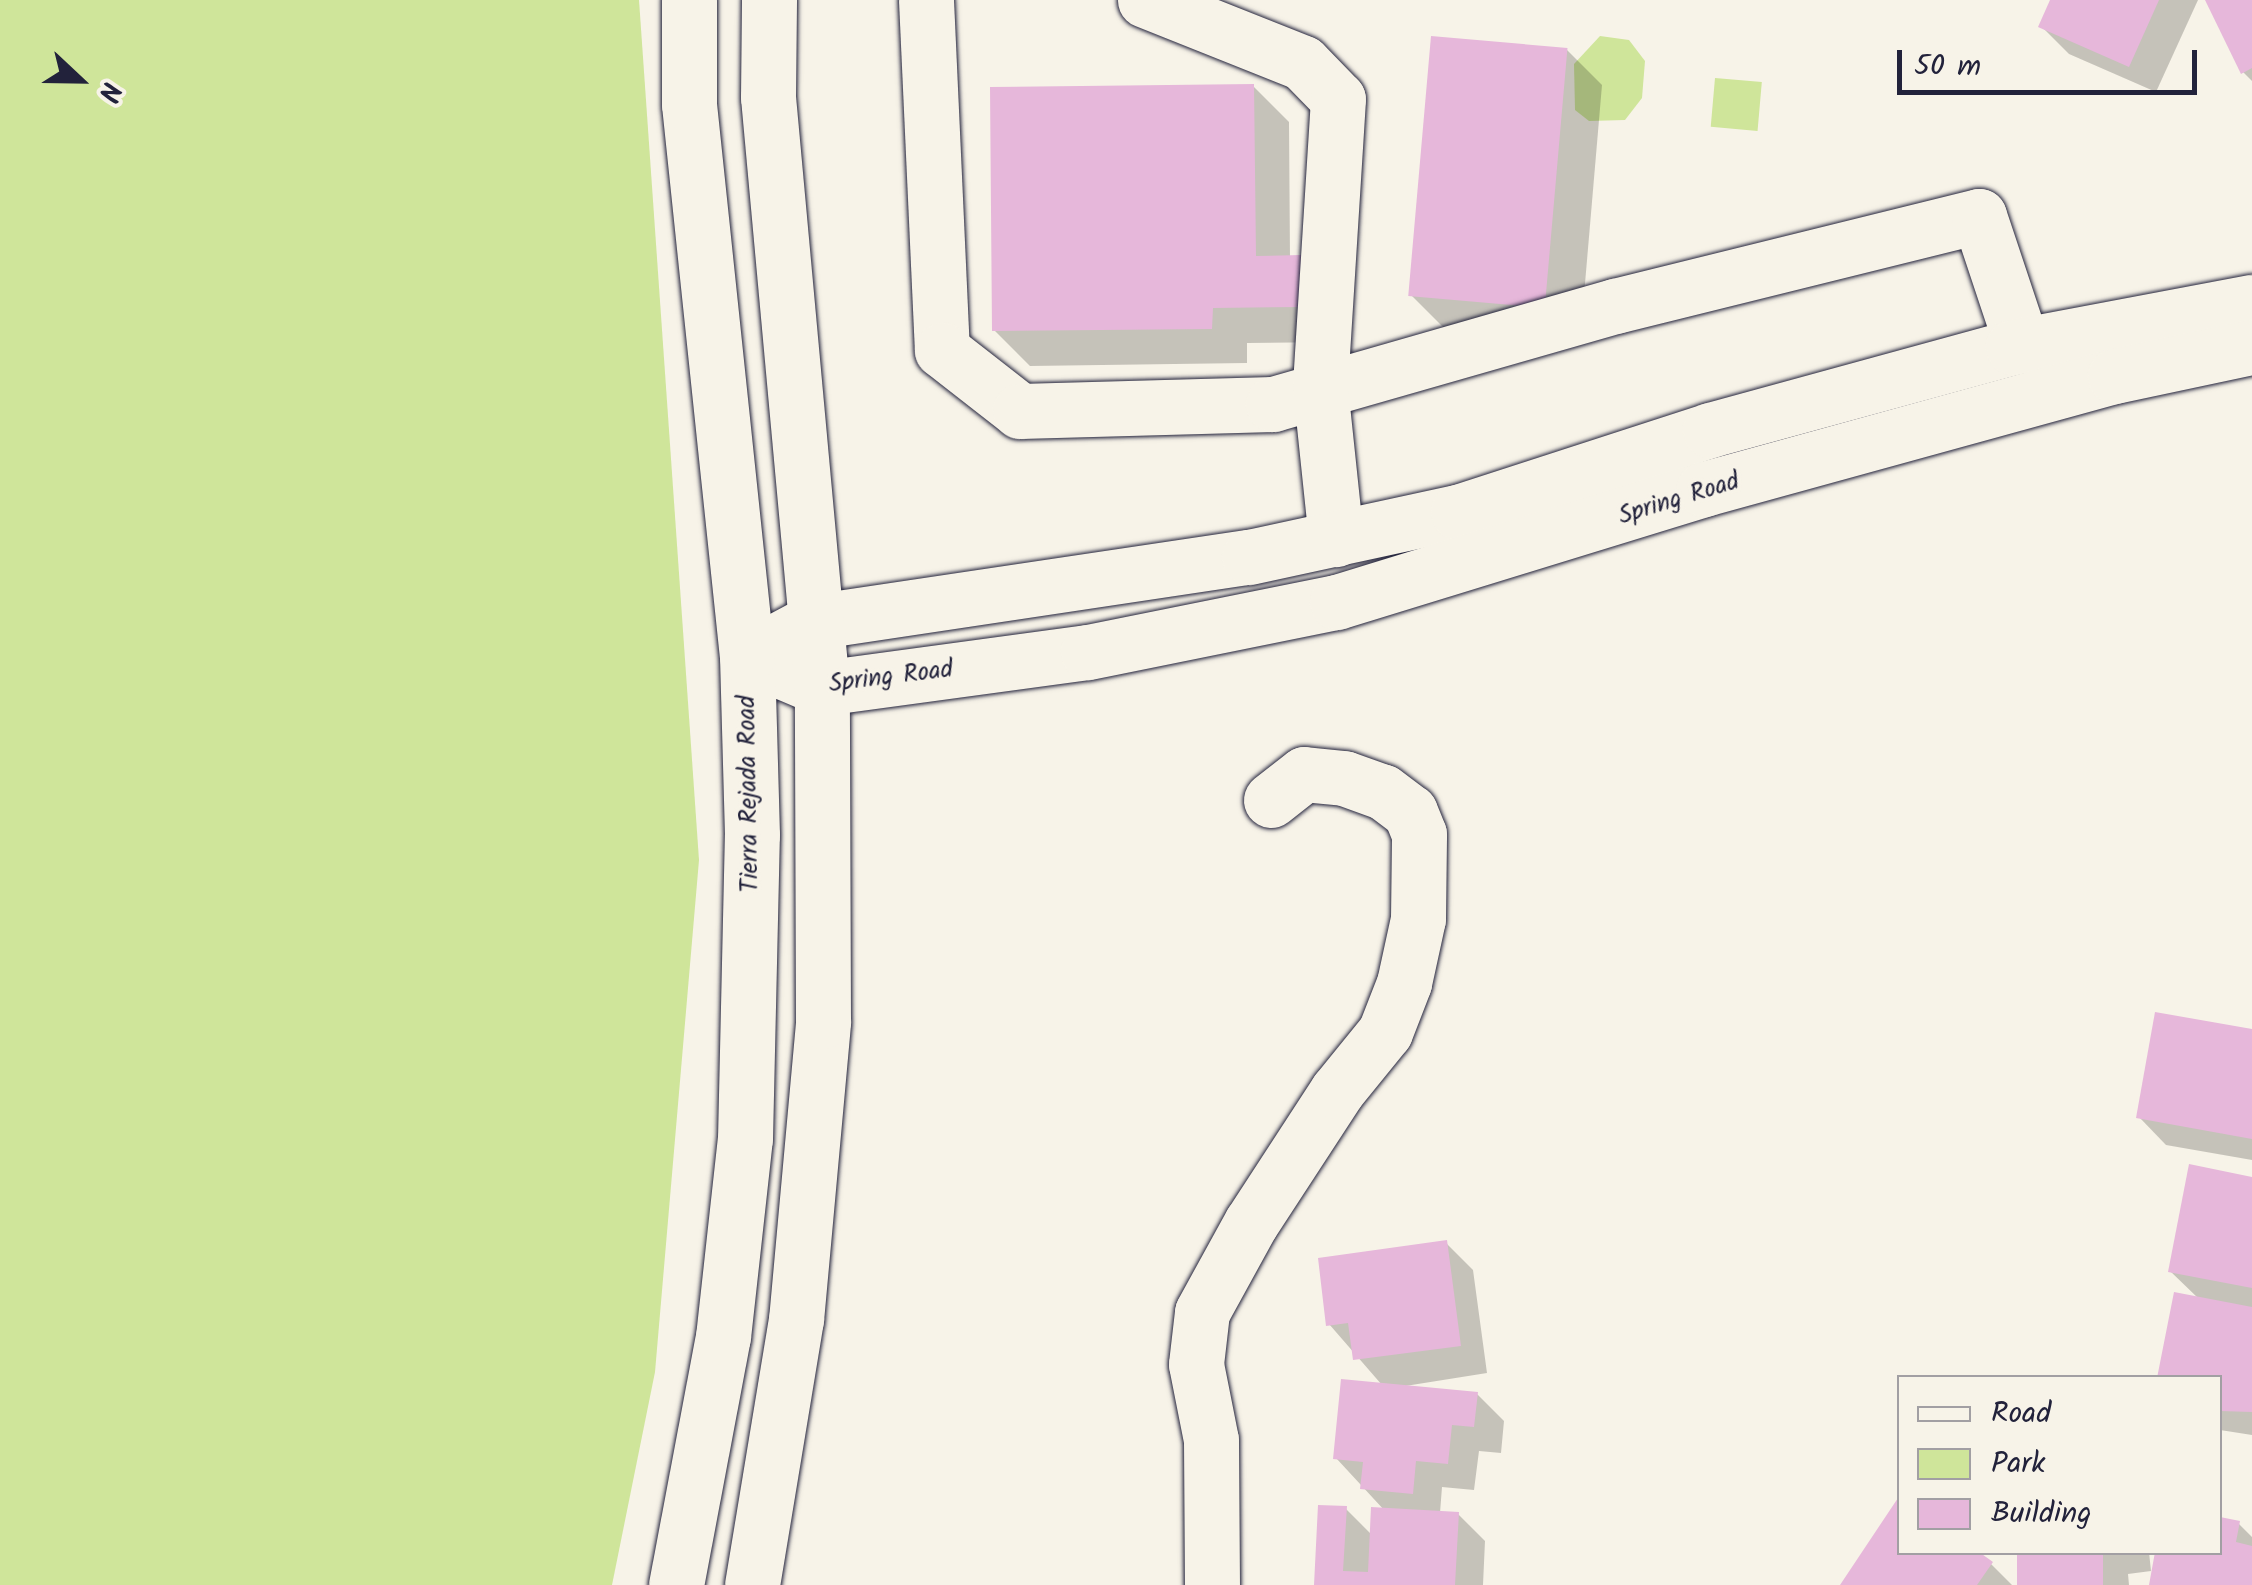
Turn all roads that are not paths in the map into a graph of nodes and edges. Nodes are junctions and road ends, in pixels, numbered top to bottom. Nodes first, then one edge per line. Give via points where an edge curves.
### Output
1 (689, 0) edge
2 (769, 0) edge
3 (926, 0) edge
4 (1146, 0) edge
5 (2252, 302) edge
6 (2022, 346) junction
7 (2252, 347) edge
8 (1320, 388) junction
9 (1336, 538) junction
10 (812, 622) junction
11 (746, 657) junction
12 (822, 688) junction
13 (1271, 800) dead end
14 (676, 1585) edge
15 (752, 1585) edge
16 (1212, 1585) edge

1 - 11 main road, Tierra Rejada Road via 689,104
2 - 10 main road via 768,97
3 - 8 main road via 942,350 1020,410 1273,404
4 - 8 main road via 1303,63 1338,98
5 - 6 main road
6 - 8 main road via 1979,216
6 - 9 main road via 1710,430 1458,512
7 - 12 main road, Spring Road via 2115,376 1704,489 1336,602 1088,652
8 - 9 main road
9 - 10 main road
10 - 11 main road
10 - 12 main road
11 - 12 main road, Spring Road
11 - 14 main road, Tierra Rejada Road via 752,834 745,1139 723,1337
12 - 15 main road via 822,1021 812,1156 796,1320
13 - 16 main road via 1304,774 1370,787 1410,812 1418,834 1418,918 1385,1032 1283,1173 1202,1312 1196,1364 1211,1440

